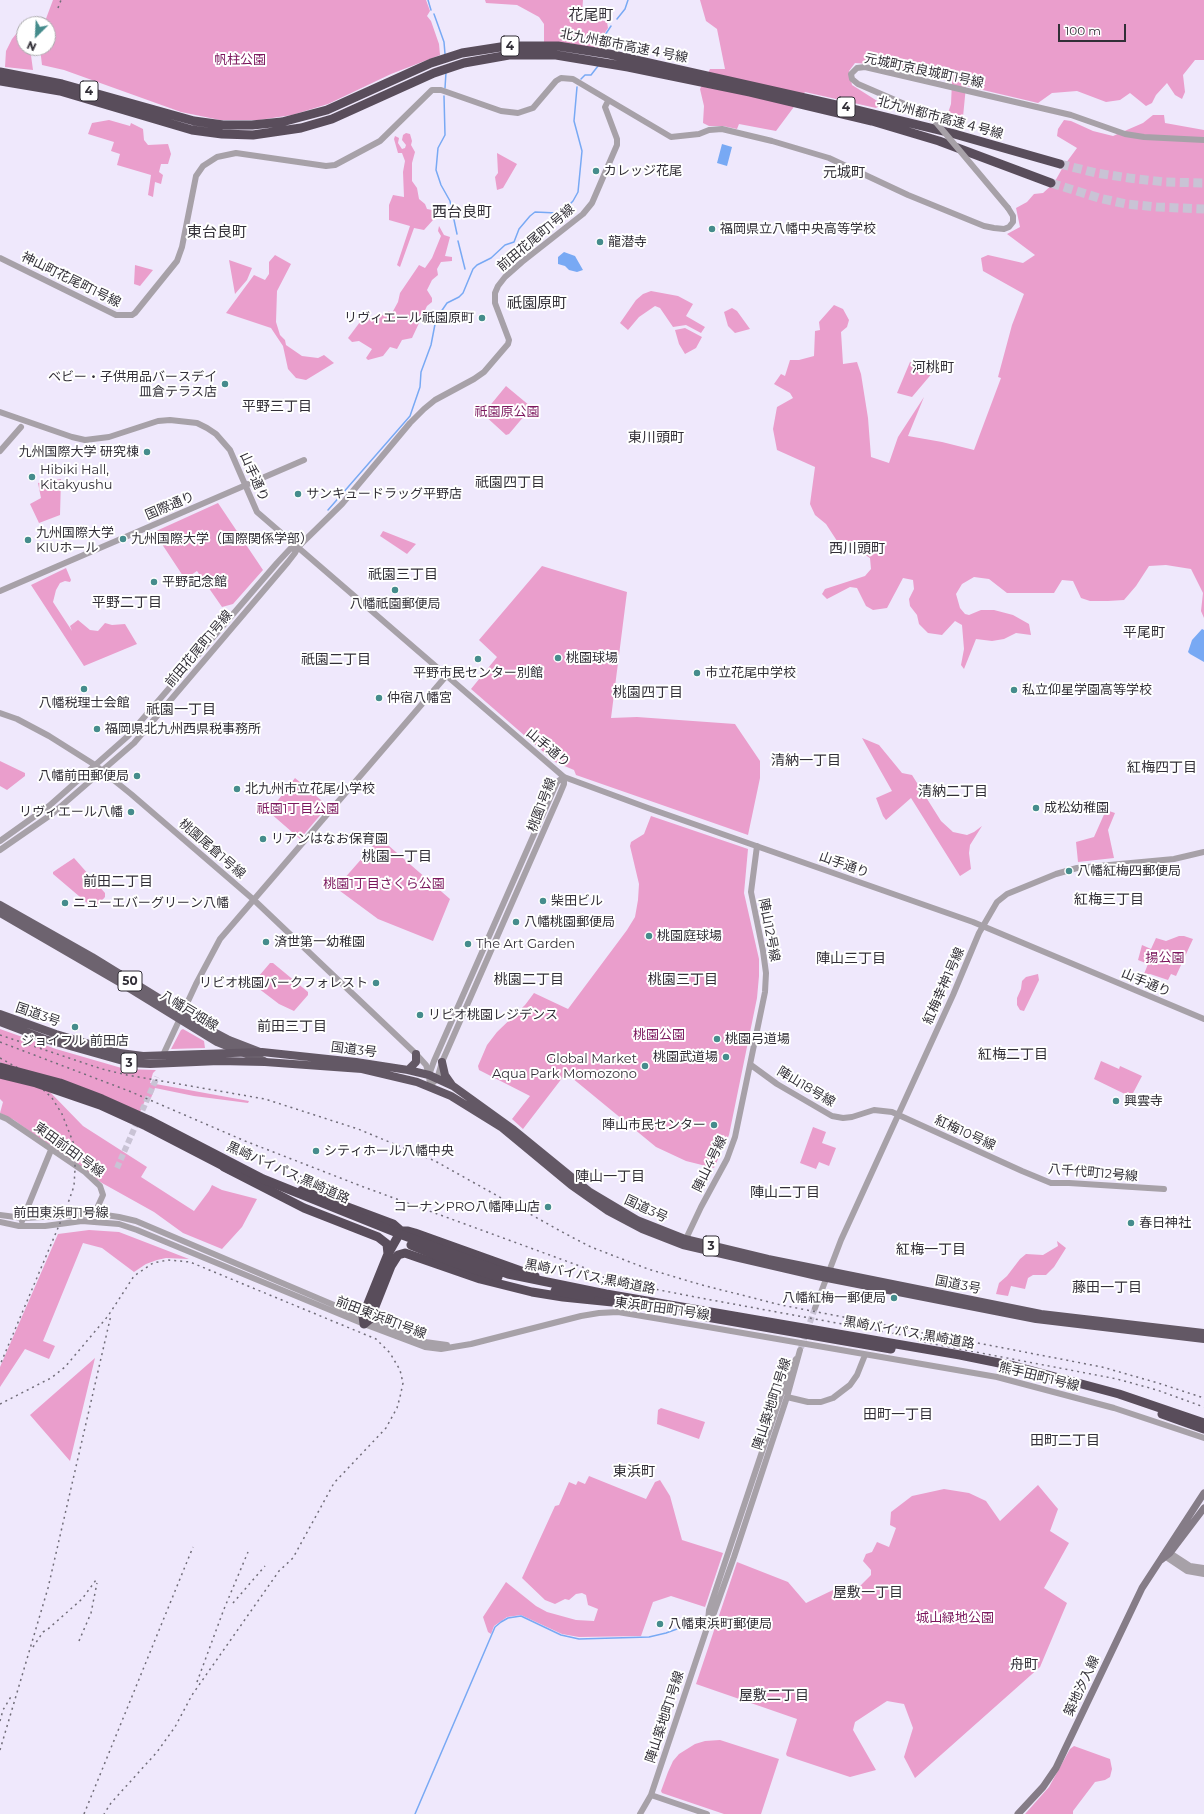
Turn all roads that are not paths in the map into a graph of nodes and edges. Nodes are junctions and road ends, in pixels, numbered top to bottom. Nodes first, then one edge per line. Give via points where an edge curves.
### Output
1 (557, 50) junction
2 (629, 63) junction
3 (432, 68) junction
4 (0, 72) edge
5 (0, 81) edge
6 (608, 101) junction
7 (176, 121) junction
8 (690, 135) joint
9 (1204, 140) edge
10 (1060, 164) tunnel mouth
11 (1051, 183) tunnel mouth
12 (0, 258) edge
13 (0, 412) edge
14 (21, 427) dead end
15 (0, 451) edge
16 (304, 460) dead end
17 (246, 486) junction
18 (298, 547) junction
19 (0, 591) edge
20 (447, 675) junction
21 (0, 713) edge
22 (95, 765) junction
23 (101, 770) junction
24 (564, 777) junction
25 (0, 841) edge
26 (757, 846) junction
27 (0, 850) edge
28 (1204, 852) edge
29 (254, 900) junction
30 (0, 905) edge
31 (0, 913) edge
32 (984, 926) junction
33 (0, 1014) edge
34 (181, 1016) junction
35 (1204, 1019) edge
36 (0, 1022) edge
37 (262, 1052) junction
38 (242, 1053) junction
39 (416, 1054) junction
40 (163, 1055) junction
41 (438, 1061) junction
42 (265, 1062) junction
43 (426, 1065) junction
44 (751, 1065) junction
45 (0, 1067) edge
46 (408, 1070) junction
47 (0, 1074) edge
48 (429, 1075) junction
49 (438, 1079) junction
50 (430, 1086) junction
51 (453, 1086) junction
52 (898, 1115) junction
53 (0, 1116) edge
54 (52, 1150) junction
55 (222, 1163) junction
56 (1022, 1172) joint
57 (1164, 1189) dead end
58 (99, 1214) junction
59 (0, 1215) edge
60 (23, 1218) junction
61 (0, 1222) edge
62 (19, 1226) junction
63 (401, 1231) junction
64 (684, 1242) junction
65 (388, 1254) junction
66 (391, 1266) junction
67 (827, 1274) junction
68 (606, 1294) junction
69 (632, 1304) junction
70 (815, 1308) tunnel mouth
71 (365, 1320) junction
72 (1204, 1333) edge
73 (1204, 1339) edge
74 (457, 1346) joint
75 (865, 1355) junction
76 (787, 1397) junction
77 (1204, 1423) edge
78 (1204, 1429) edge
79 (1204, 1438) edge
80 (1204, 1493) edge
81 (1204, 1508) edge
82 (1167, 1555) junction
83 (1204, 1568) edge
84 (1204, 1574) edge
85 (708, 1625) junction
86 (651, 1795) junction
87 (640, 1814) edge
88 (707, 1814) edge
89 (1018, 1814) edge

1 - 2 highway, 北九州都市高速４号線 / 4
1 - 3 highway, 北九州都市高速４号線 / 4
1 - 3 highway, 北九州都市高速４号線 / 4 via 507,46 462,54
2 - 10 highway, 北九州都市高速４号線 / 4 via 836,105 951,133
2 - 11 highway, 北九州都市高速４号線 / 4 via 872,121 939,141
3 - 7 highway, 北九州都市高速４号線 / 4 via 298,119 238,125
3 - 7 highway, 北九州都市高速４号線 / 4 via 332,119 301,128 268,134 237,135 207,132
4 - 7 highway, 北九州都市高速４号線 / 4 via 62,84
5 - 7 highway, 北九州都市高速４号線 / 4 via 72,94
6 - 8 street, 神山町花尾町1号線 via 670,137
6 - 12 street, 神山町花尾町1号線 via 573,79 567,78 556,81 533,108 518,113 501,111 441,90 432,90 380,141 335,165 326,166 236,153 217,157 203,166 196,176 177,261 132,315 116,315
6 - 18 street, 前田花尾町1号線 via 605,106 618,139 592,203 583,214 505,277 495,293 495,303 509,340 508,344 484,372 438,398 424,409 342,504
8 - 9 street, 元城町京良城町1号線, bridge via 722,129 779,143 829,158 908,196 984,226 1004,229 1013,222 1013,216 1008,208 934,120 916,109 858,84 852,79 851,74 857,68 865,67 1071,115 1125,134
13 - 17 street, 山手通り via 85,440 109,437 158,421 196,423 224,441
14 - 15 street
16 - 17 street, 国際通り
17 - 18 street, 山手通り via 257,512
17 - 19 street, 国際通り
18 - 20 street, 山手通り
18 - 22 street, 前田花尾町1号線 via 290,549 128,736
18 - 23 street, 前田花尾町1号線 via 134,743
20 - 24 street, 山手通り
20 - 29 street
21 - 22 street, 桃園尾倉1号線 via 49,736
22 - 23 street, 桃園尾倉1号線
22 - 25 street, 前田花尾町1号線 via 49,806
23 - 27 street, 前田花尾町1号線 via 52,814
23 - 29 street, 桃園尾倉1号線
24 - 26 street, 山手通り
24 - 41 street, 桃園1号線 via 564,784 533,857
26 - 32 street, 山手通り
26 - 44 street, 陣山12号線 via 750,886 766,973 765,992
28 - 32 street, 紅梅幸神1号線 via 1174,859 1077,868 1056,874 1007,894 997,902
29 - 34 street via 212,952
29 - 39 street, 桃園尾倉1号線
30 - 34 main road, 八幡戸畑線 / 50 via 92,958
31 - 34 main road, 八幡戸畑線 / 50
32 - 35 street, 山手通り
32 - 52 street, 紅梅幸神1号線
33 - 40 highway, 国道3号 / 3 via 117,1052 143,1056
34 - 37 main road, 八幡戸畑線 / 50 via 229,1040
34 - 38 main road, 八幡戸畑線 / 50 via 217,1042
34 - 40 street
36 - 42 highway, 国道3号 / 3 via 46,1039 130,1063
37 - 38 highway, 国道3号 / 3
37 - 46 highway, 国道3号 / 3
38 - 40 highway, 国道3号 / 3
38 - 42 main road, 八幡戸畑線 / 50
39 - 43 street, 桃園尾倉1号線
39 - 46 highway via 416,1062
41 - 43 street
41 - 48 street, 桃園1号線
41 - 49 street, 桃園1号線
41 - 51 highway
42 - 50 highway, 国道3号 / 3 via 362,1069
43 - 48 street
44 - 52 street, 陣山18号線 via 777,1084 832,1116 852,1117 874,1110
44 - 64 street, 陣山4号線 via 730,1153
45 - 55 highway, 黒崎バイパス;黒崎道路, bridge via 60,1083 102,1099 154,1123
46 - 48 highway, 国道3号 / 3
47 - 55 highway, 黒崎バイパス;黒崎道路, bridge via 36,1083 100,1105
48 - 49 highway, 国道3号 / 3
48 - 50 street, 桃園1号線
49 - 50 street
49 - 51 highway, 国道3号 / 3
50 - 64 highway, 国道3号 / 3 via 470,1106 501,1127 571,1185 608,1211 642,1229
51 - 64 highway, 国道3号 / 3 via 514,1130 590,1192 637,1220
52 - 56 street, 紅梅10号線
52 - 67 street, 紅梅幸神1号線
53 - 54 street, 東田前田1号線
54 - 58 street, 東田前田1号線 via 85,1172 100,1186 103,1195 98,1206
54 - 60 street
55 - 63 highway, bridge via 346,1206 393,1224
55 - 65 highway, bridge via 304,1208 383,1240 387,1244
55 - 68 highway, 黒崎バイパス;黒崎道路, bridge via 477,1264 508,1274
55 - 69 highway, 黒崎バイパス;黒崎道路, bridge via 297,1200 466,1267 542,1288
56 - 57 street, 八千代町12号線 via 1051,1183
58 - 60 street, 前田東浜町1号線
58 - 71 street, 前田東浜町1号線 via 136,1221
59 - 60 street, 前田東浜町1号線
60 - 62 street
61 - 62 street, 前田東浜町1号線
62 - 71 street, 前田東浜町1号線 via 45,1226 82,1221 119,1224
63 - 65 highway
63 - 66 highway
63 - 68 highway, bridge via 408,1231 538,1277
64 - 67 highway, 国道3号 / 3
65 - 71 highway
66 - 69 highway via 398,1255 405,1253 532,1292 563,1298
66 - 71 highway
67 - 70 street
67 - 72 highway, 国道3号 / 3 via 1041,1314
67 - 73 highway, 国道3号 / 3 via 1036,1319
68 - 77 highway, 黒崎バイパス;黒崎道路, bridge via 1014,1366 1096,1387
69 - 78 highway, 黒崎バイパス;黒崎道路, bridge via 959,1360 1117,1399
71 - 74 street, 前田東浜町1号線 via 425,1347 441,1349
74 - 75 street, 東浜町田町1号線 via 581,1316 618,1312
75 - 76 street via 858,1375 833,1398 821,1402 808,1402
75 - 79 street, 熊手田町1号線 via 1028,1384 1114,1408
76 - 85 street, 陣山築地町1号線 via 722,1592
76 - 85 street, 陣山築地町1号線 via 800,1350 776,1409 709,1610
80 - 82 main road, 築地汐入線
81 - 82 main road, 築地汐入線
82 - 83 street via 1190,1566
82 - 84 street via 1187,1571
82 - 89 main road, 築地汐入線 via 1159,1562 1138,1595 1056,1768 1043,1787
85 - 86 street, 陣山築地町1号線
86 - 87 street, 陣山築地町1号線
86 - 88 street

